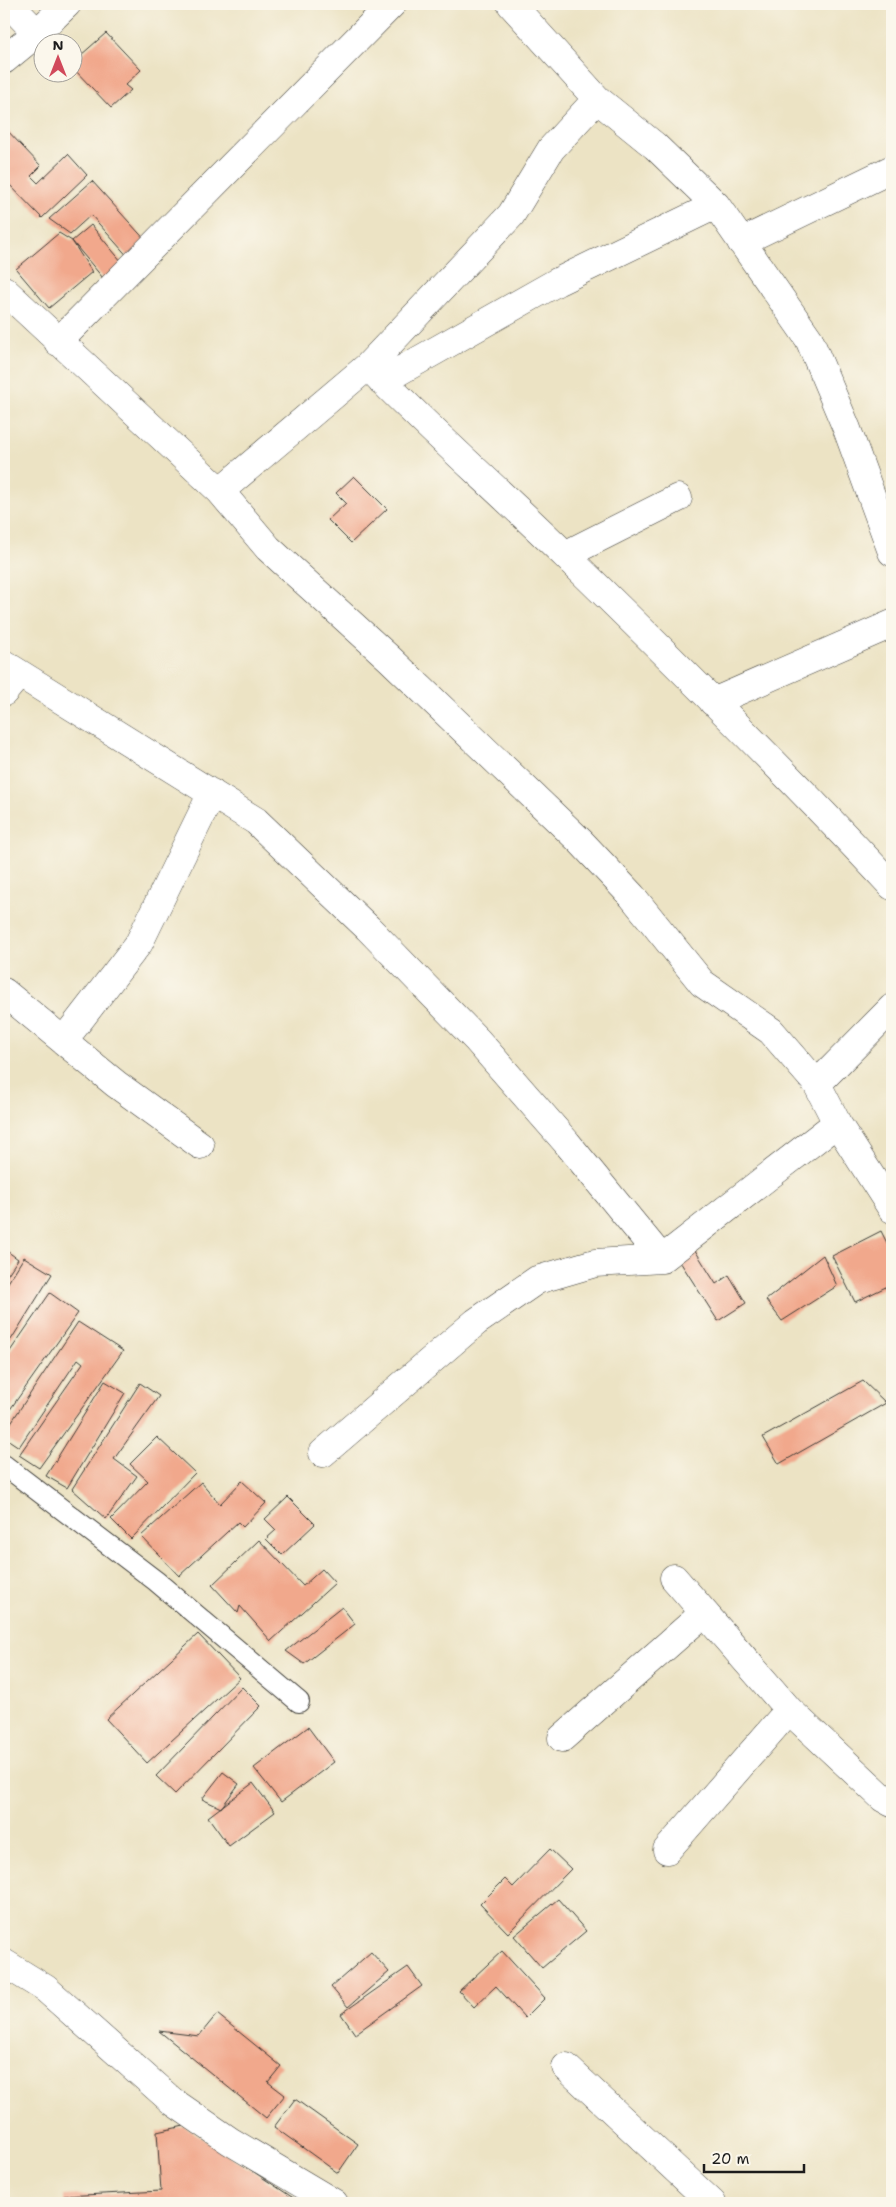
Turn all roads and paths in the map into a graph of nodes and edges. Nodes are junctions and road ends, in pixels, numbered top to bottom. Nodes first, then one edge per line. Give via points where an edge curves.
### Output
1 (9, 4) edge
2 (67, 4) edge
3 (392, 4) edge
4 (511, 4) edge
5 (36, 32) edge
6 (38, 32) edge
7 (32, 37) edge
8 (4, 60) edge
9 (596, 99) junction
10 (892, 169) edge
11 (716, 205) junction
12 (742, 242) junction
13 (4, 290) edge
14 (58, 342) junction
15 (375, 373) junction
16 (220, 491) junction
17 (678, 498) dead end
18 (892, 552) edge
19 (565, 555) junction
20 (892, 624) edge
21 (9, 677) edge
22 (713, 702) junction
23 (212, 793) junction
24 (892, 886) edge
25 (4, 992) edge
26 (892, 1008) edge
27 (64, 1040) junction
28 (817, 1084) junction
29 (837, 1123) junction
30 (200, 1145) dead end
31 (892, 1209) edge
32 (662, 1259) junction
33 (322, 1452) dead end
34 (4, 1465) edge
35 (674, 1578) dead end
36 (704, 1613) junction
37 (300, 1702) dead end
38 (789, 1710) junction
39 (562, 1738) dead end
40 (892, 1804) edge
41 (667, 1850) dead end
42 (4, 1963) edge
43 (566, 2067) dead end
44 (334, 2203) edge
45 (712, 2203) edge

1 - 5 street
2 - 6 street
3 - 14 street
4 - 9 street
7 - 8 street
9 - 11 street via 655,146
9 - 15 street via 552,149 511,215
10 - 12 street
11 - 12 street
11 - 15 street
12 - 18 street via 809,339 847,429
13 - 14 street
14 - 16 street
15 - 16 street
15 - 19 street
16 - 28 street via 268,548 390,659 581,842 632,896 702,982 771,1031
17 - 19 street
19 - 22 street
20 - 22 street
21 - 23 street
22 - 24 street
23 - 27 street via 139,943
23 - 32 street via 256,821 368,928 470,1033 567,1143
25 - 27 street
26 - 28 street
27 - 30 street via 116,1084
28 - 29 street
29 - 31 street
29 - 32 street
32 - 33 street via 595,1263 537,1280 476,1322
34 - 37 lane via 156,1581
35 - 36 street
36 - 38 street
36 - 39 street
38 - 40 street
38 - 41 street
42 - 44 street via 46,1989 172,2101 230,2141
43 - 45 street

